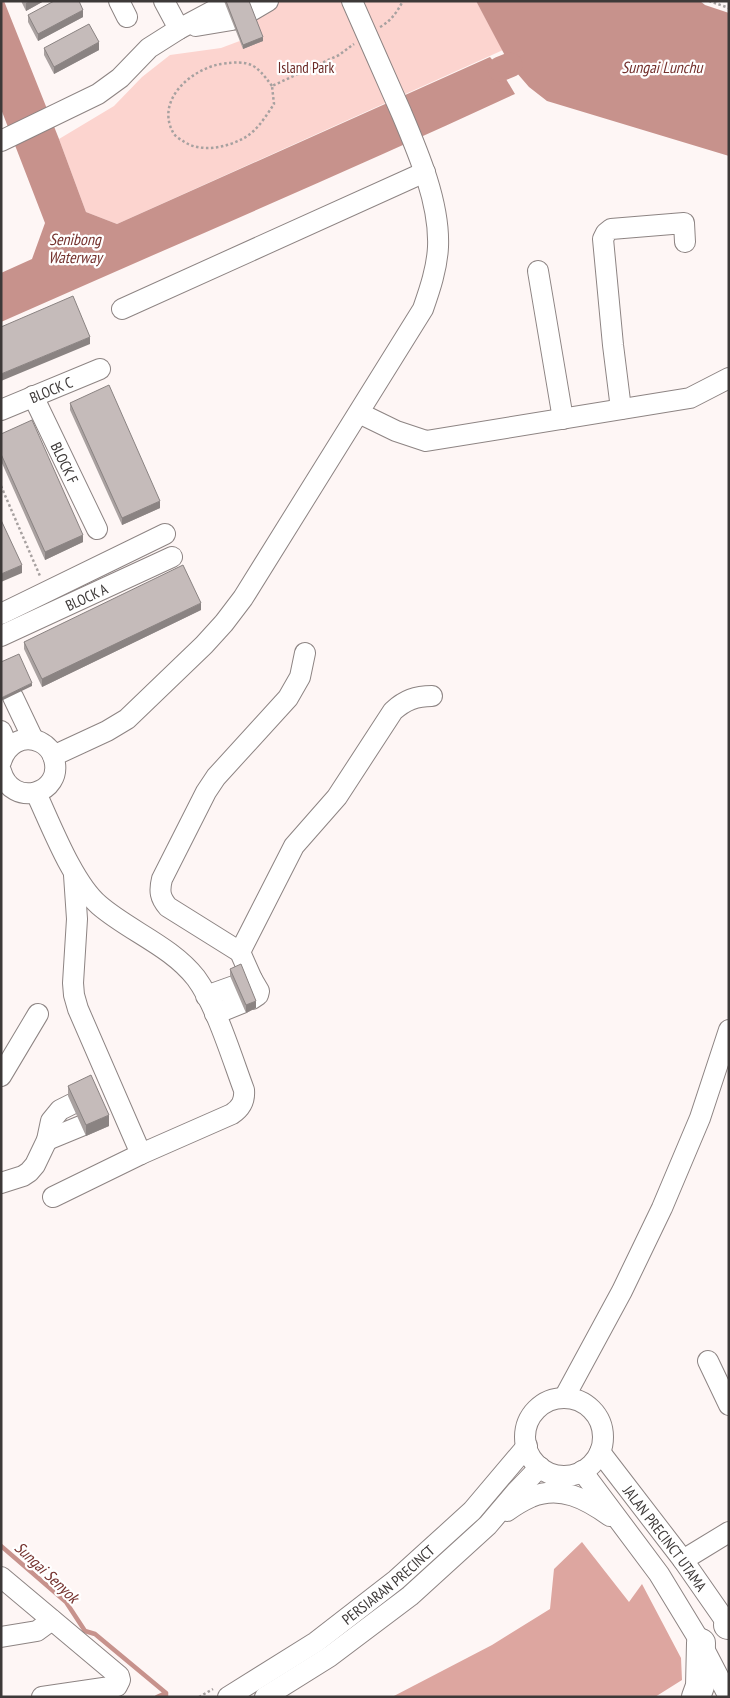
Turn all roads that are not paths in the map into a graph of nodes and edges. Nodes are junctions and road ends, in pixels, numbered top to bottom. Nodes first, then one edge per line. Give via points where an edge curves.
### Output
1 (164, 1) edge
2 (352, 1) edge
3 (229, 12) edge
4 (179, 29) junction
5 (3, 140) edge
6 (425, 172) junction
7 (685, 242) dead end
8 (538, 270) dead end
9 (122, 309) dead end
10 (100, 369) dead end
11 (729, 378) edge
12 (33, 396) junction
13 (622, 409) junction
14 (1, 410) edge
15 (359, 412) junction
16 (563, 419) junction
17 (97, 530) dead end
18 (165, 534) dead end
19 (172, 557) dead end
20 (1, 614) edge
21 (1, 636) edge
22 (305, 653) dead end
23 (12, 696) edge
24 (432, 696) dead end
25 (33, 739) junction
26 (4, 747) edge
27 (53, 756) junction
28 (1, 771) edge
29 (36, 792) junction
30 (74, 873) junction
31 (240, 952) junction
32 (245, 990) junction
33 (206, 996) junction
34 (38, 1014) dead end
35 (215, 1014) junction
36 (729, 1030) edge
37 (1, 1076) edge
38 (72, 1104) edge
39 (81, 1126) edge
40 (47, 1140) junction
41 (141, 1154) junction
42 (1, 1183) edge
43 (53, 1197) dead end
44 (708, 1361) dead end
45 (564, 1398) junction
46 (725, 1398) edge
47 (527, 1446) junction
48 (600, 1452) junction
49 (540, 1467) junction
50 (582, 1471) junction
51 (494, 1518) junction
52 (624, 1526) junction
53 (729, 1532) edge
54 (683, 1560) junction
55 (1, 1577) edge
56 (52, 1620) junction
57 (729, 1625) edge
58 (1, 1637) edge
59 (701, 1643) junction
60 (223, 1691) edge
61 (729, 1696) edge
62 (42, 1697) edge
63 (265, 1697) edge
64 (696, 1697) edge

1 - 4 street
2 - 6 street
3 - 4 street
4 - 5 street via 149,48 105,89
6 - 9 street
6 - 15 street via 438,246 433,281 423,309
7 - 13 street via 684,223 611,229 603,239
8 - 16 street
10 - 12 street, BLOCK C
11 - 13 street via 690,398
12 - 14 street, BLOCK C
12 - 17 street, BLOCK F
13 - 16 street
15 - 16 street via 426,441
15 - 27 street via 243,598 224,623 127,719
18 - 20 street
19 - 21 street, BLOCK A
22 - 31 street via 300,676 288,698 206,792 160,888 163,902 168,907
23 - 25 street
24 - 31 street via 409,699 393,711 337,797 294,846
25 - 26 street
25 - 27 street via 42,742
27 - 29 street via 55,764 51,782
28 - 29 street via 11,788 27,794
29 - 30 street
30 - 33 street via 99,905 170,954 196,978
30 - 41 street via 77,901 74,995 103,1090 113,1112
31 - 32 street
32 - 33 street
32 - 35 street
33 - 35 street
34 - 37 street
35 - 41 street via 244,1090 244,1102 232,1114
36 - 45 street via 700,1118 662,1208
38 - 40 street via 55,1115
39 - 40 street
40 - 42 street via 29,1172
41 - 43 street
44 - 46 street
45 - 47 street via 545,1403 531,1417 527,1426
45 - 48 street via 583,1402 597,1415 603,1433
47 - 49 street
47 - 60 street, PERSIARAN PRECINCT via 472,1511 396,1580 316,1642
48 - 50 street via 596,1460
48 - 54 street, JALAN PRECINCT UTAMA
49 - 50 street via 565,1476
49 - 51 street, PERSIARAN PRECINCT
50 - 52 street, JALAN PRECINCT UTAMA
51 - 52 street via 530,1497 560,1493 584,1499
51 - 63 street, PERSIARAN PRECINCT via 410,1596 329,1657
52 - 59 street, JALAN PRECINCT UTAMA via 659,1574
53 - 54 street
54 - 57 street, JALAN PRECINCT UTAMA
55 - 56 street
56 - 58 street via 37,1630
56 - 62 street via 120,1680 117,1686
59 - 61 street, JALAN PRECINCT UTAMA
59 - 64 highway via 700,1686

